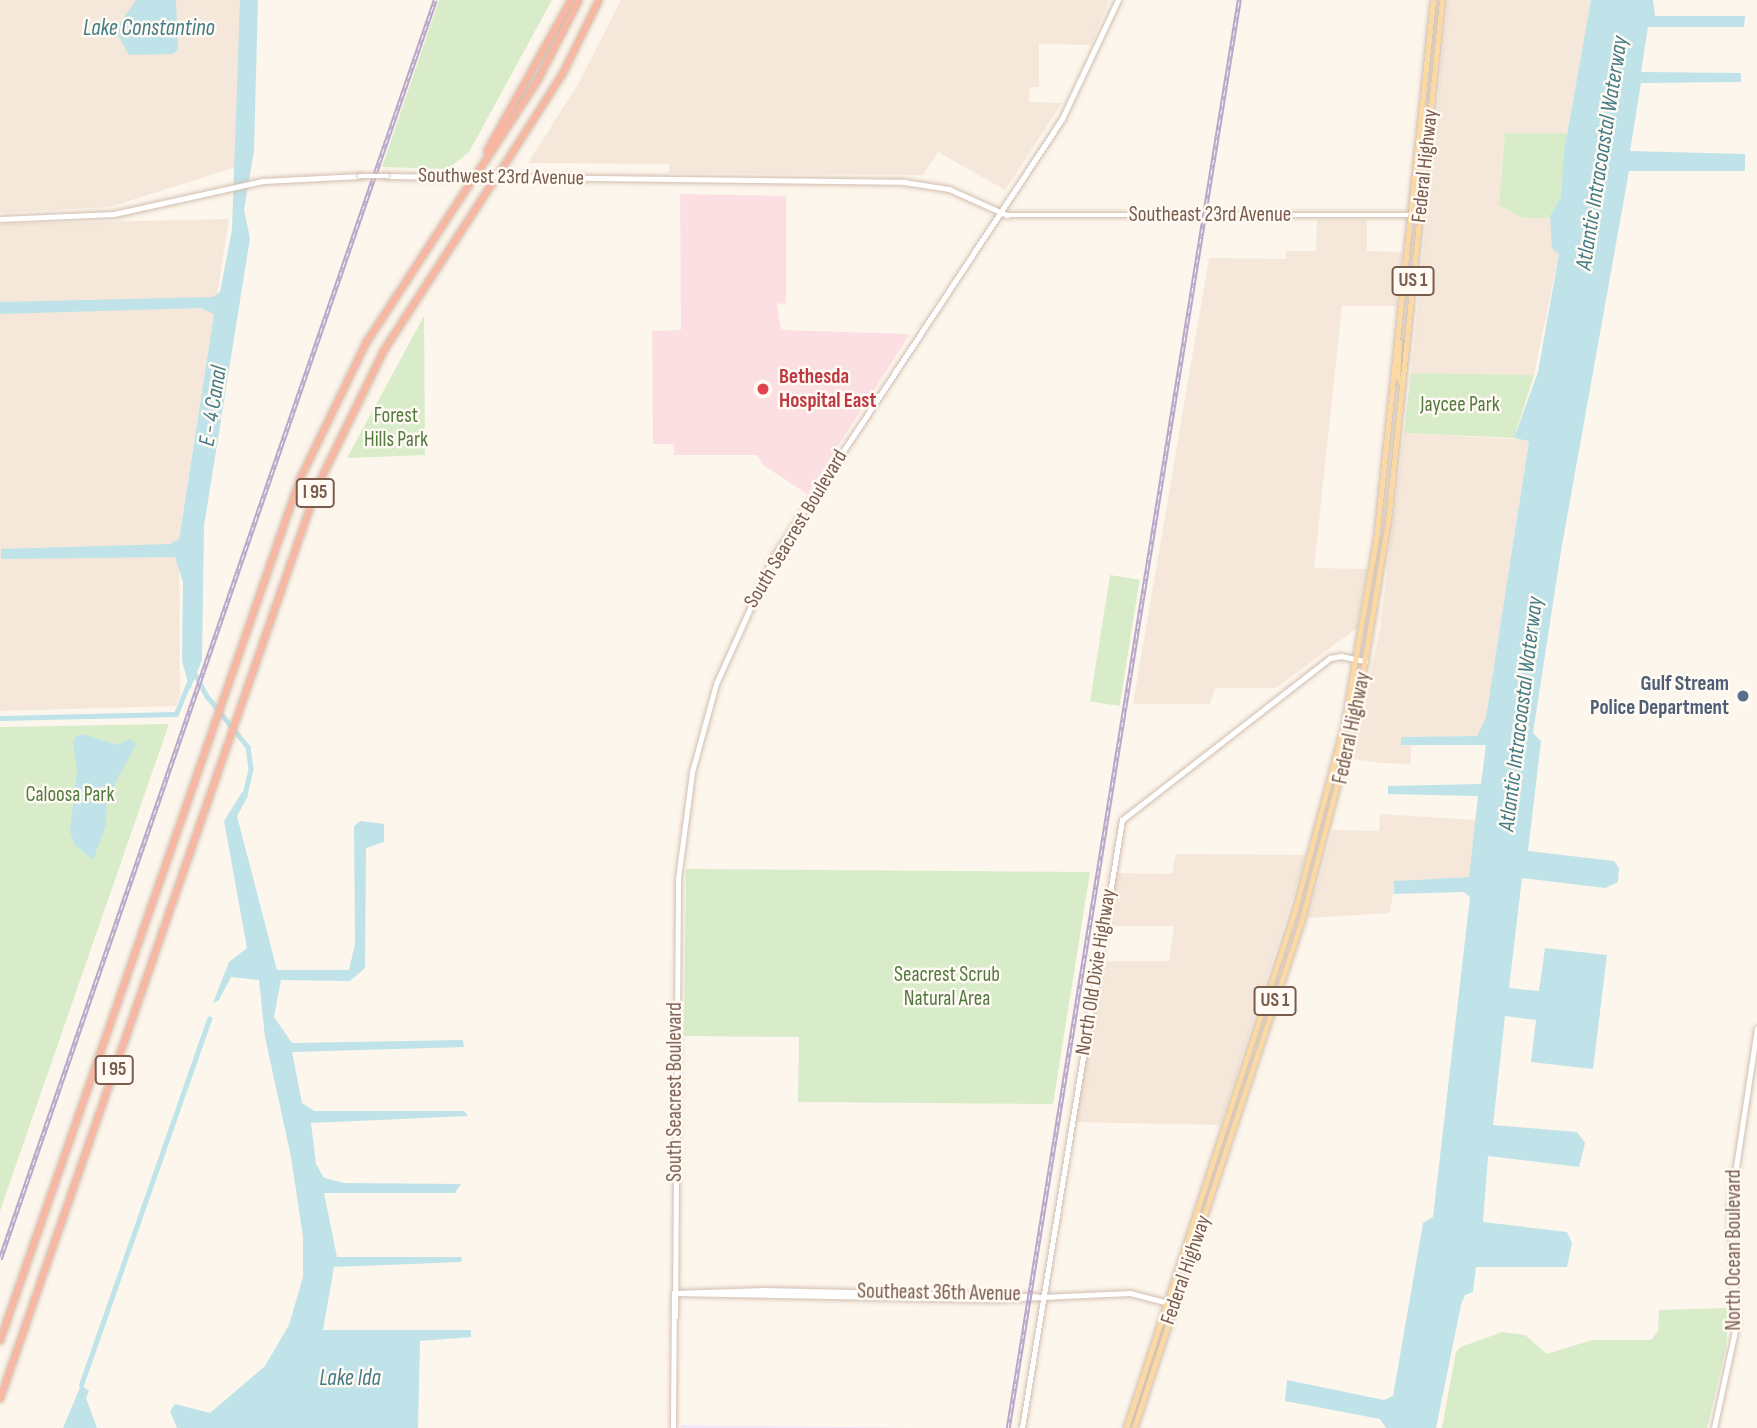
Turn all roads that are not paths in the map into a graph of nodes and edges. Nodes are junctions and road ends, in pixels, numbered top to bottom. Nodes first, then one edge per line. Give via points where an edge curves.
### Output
1 (571, 0) edge
2 (579, 0) edge
3 (599, 0) edge
4 (1118, 0) edge
5 (1433, 0) edge
6 (1442, 0) edge
7 (1425, 77) junction
8 (1434, 84) junction
9 (1424, 86) junction
10 (1429, 133) junction
11 (500, 172) dead end
12 (471, 182) dead end
13 (493, 182) dead end
14 (1000, 212) junction
15 (1410, 214) junction
16 (1420, 215) junction
17 (0, 219) edge
18 (1404, 274) junction
19 (1413, 288) junction
20 (1397, 339) junction
21 (1393, 384) junction
22 (1402, 385) junction
23 (1398, 427) junction
24 (1357, 660) junction
25 (1366, 662) junction
26 (1339, 746) junction
27 (1345, 763) junction
28 (1334, 766) junction
29 (1340, 784) junction
30 (1757, 1029) edge
31 (1244, 1065) junction
32 (1222, 1132) junction
33 (1232, 1133) junction
34 (1217, 1179) junction
35 (1206, 1181) junction
36 (1211, 1197) junction
37 (674, 1293) junction
38 (1044, 1298) junction
39 (1167, 1302) junction
40 (1174, 1305) junction
41 (0, 1342) edge
42 (0, 1399) edge
43 (1127, 1426) edge
44 (673, 1428) edge
45 (1022, 1428) edge
46 (1134, 1428) edge
47 (1714, 1428) edge

1 - 2 highway via 478,171 546,66
3 - 11 highway via 563,74
4 - 14 street, South Seacrest Boulevard via 1082,83
5 - 7 main road, Federal Highway / US 1
6 - 8 main road, Federal Highway / US 1
7 - 8 main road
7 - 9 main road, Federal Highway / US 1
8 - 10 main road, Federal Highway / US 1
9 - 10 main road via 1430,93
9 - 15 main road, Federal Highway / US 1
10 - 16 main road, Federal Highway / US 1
12 - 41 highway, I 95 via 389,305 330,410 294,493
13 - 42 highway, I 95 via 399,324 345,423 304,520
14 - 15 street, Southeast 23rd Avenue via 1252,217
14 - 17 street, Southwest 23rd Avenue, bridge via 949,189 904,182 360,176 253,183 114,215
14 - 37 street, South Seacrest Boulevard via 773,558 736,632 708,710 687,800 678,879
15 - 16 street, Southeast 23rd Avenue
15 - 18 main road, Federal Highway / US 1
16 - 19 main road, Federal Highway / US 1
18 - 19 main road
18 - 20 main road, Federal Highway / US 1
19 - 22 main road, Federal Highway / US 1
20 - 21 main road, Federal Highway / US 1
20 - 22 main road via 1397,376
21 - 23 main road via 1399,394
21 - 24 main road, Federal Highway / US 1
22 - 23 main road, Federal Highway / US 1
23 - 25 main road, Federal Highway / US 1
24 - 25 street, North Old Dixie Highway
24 - 26 main road, Federal Highway / US 1
24 - 38 street, North Old Dixie Highway via 1330,658 1129,812 1118,831
25 - 27 main road, Federal Highway / US 1
26 - 27 main road
26 - 28 main road, Federal Highway / US 1
27 - 29 main road, Federal Highway / US 1
28 - 29 main road
28 - 31 main road, Federal Highway / US 1 via 1302,887
29 - 33 main road, Federal Highway / US 1 via 1313,884
30 - 47 street, North Ocean Boulevard via 1731,1207 1736,1326
31 - 32 main road, Federal Highway / US 1
31 - 33 main road via 1247,1077
32 - 34 main road via 1213,1169
32 - 35 main road, Federal Highway / US 1
33 - 34 main road, Federal Highway / US 1
34 - 36 main road, Federal Highway / US 1
35 - 36 main road
35 - 39 main road, Federal Highway / US 1
36 - 40 main road, Federal Highway / US 1
37 - 38 street, Southeast 36th Avenue
37 - 44 street, South Seacrest Boulevard
38 - 39 street, Southeast 36th Avenue via 1130,1293
38 - 45 street, North Old Dixie Highway
39 - 40 street, Southeast 36th Avenue
39 - 43 main road, Federal Highway / US 1
40 - 46 main road, Federal Highway / US 1

